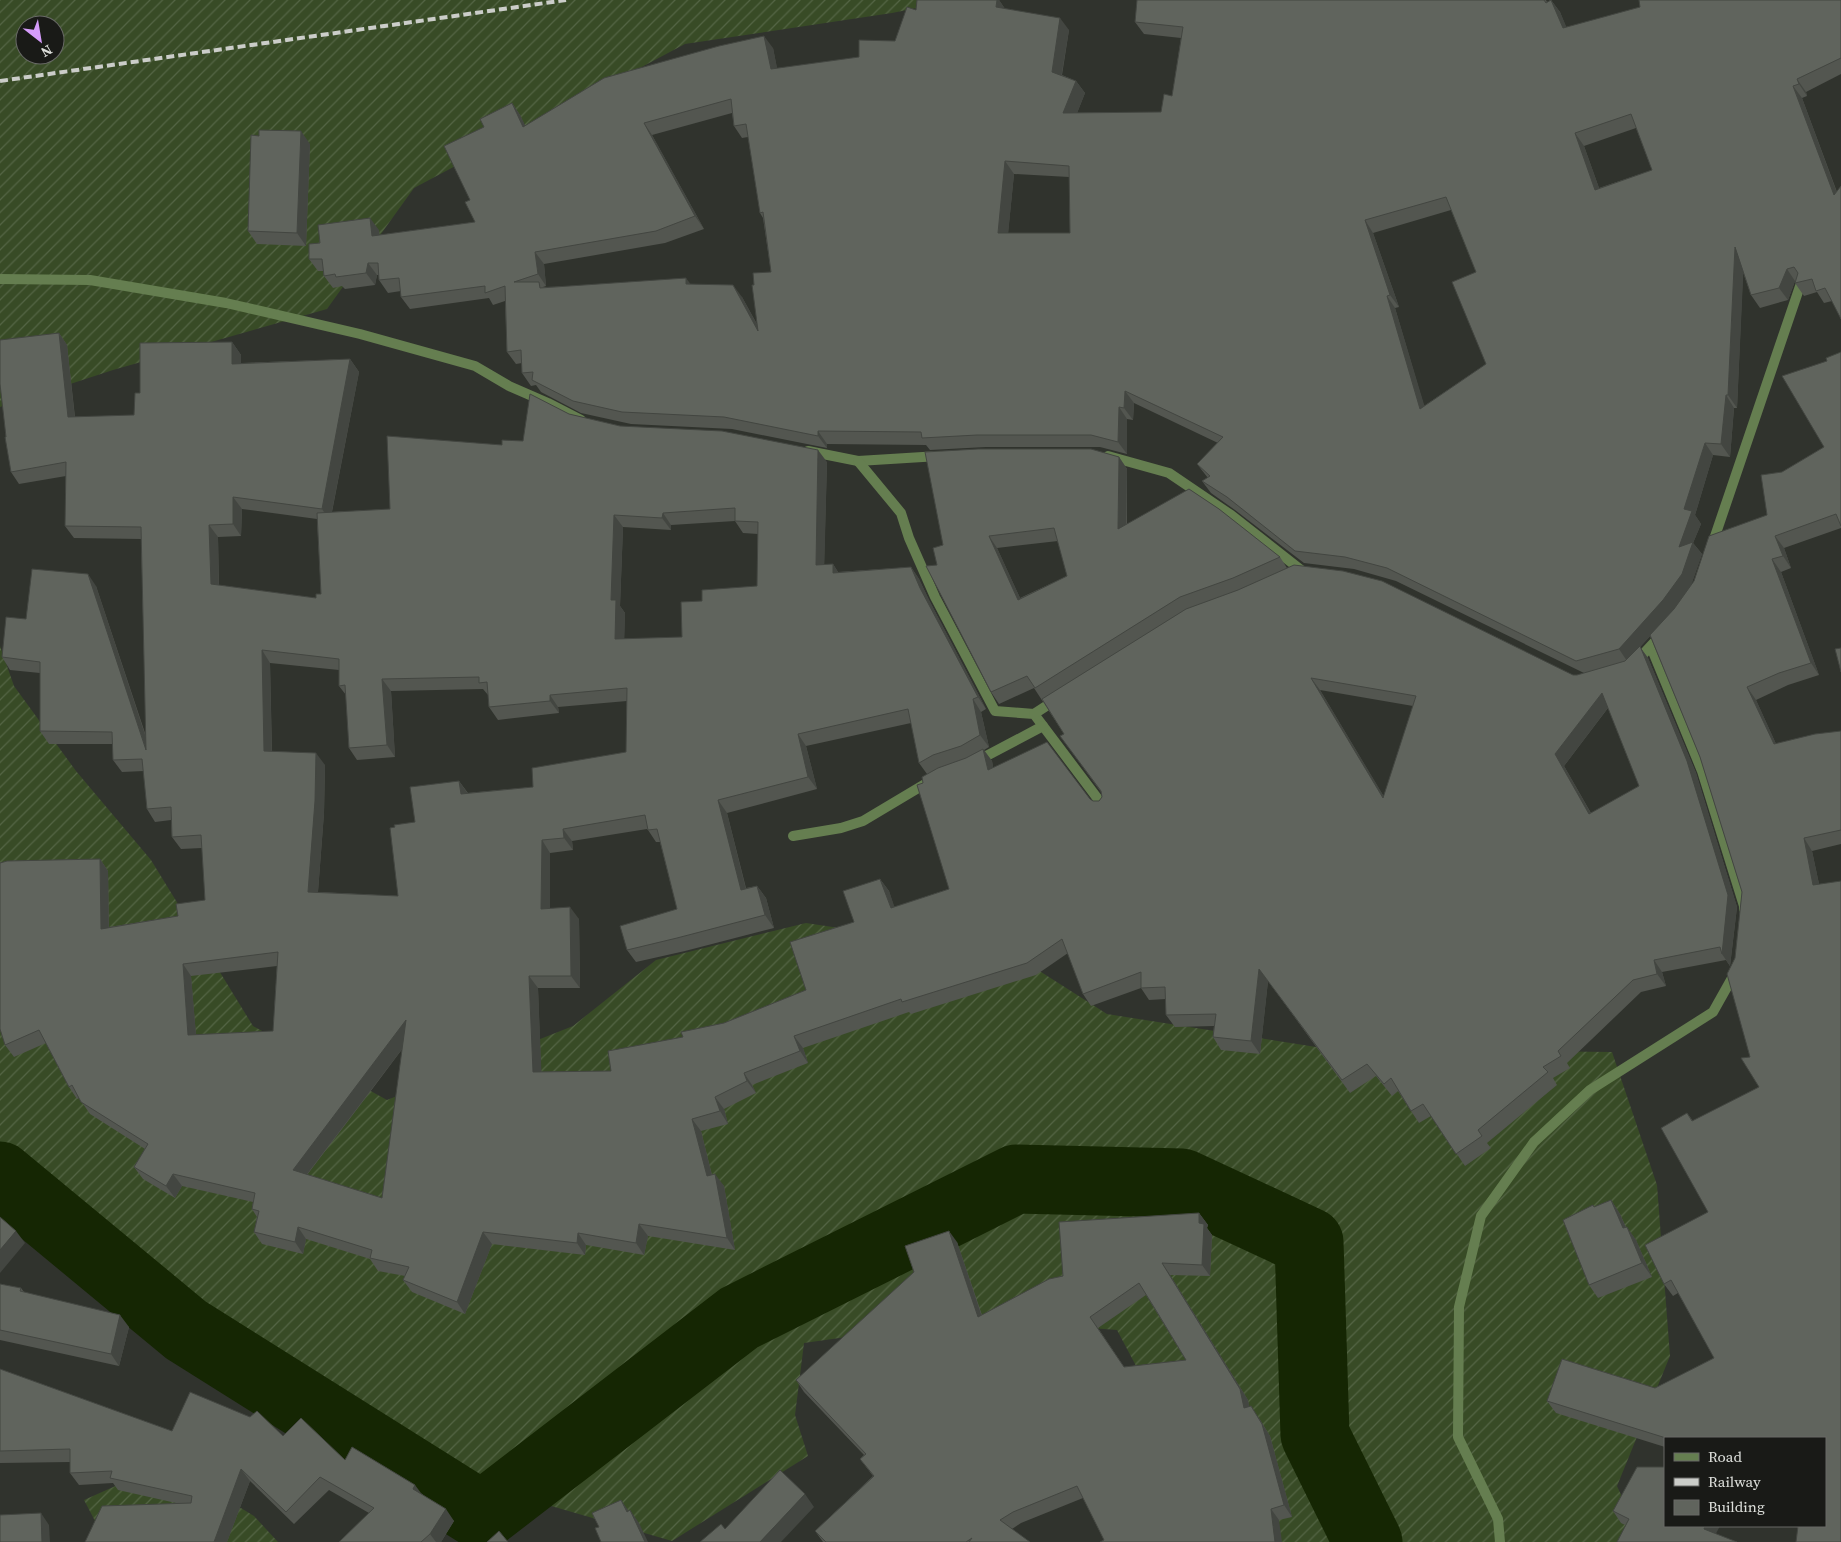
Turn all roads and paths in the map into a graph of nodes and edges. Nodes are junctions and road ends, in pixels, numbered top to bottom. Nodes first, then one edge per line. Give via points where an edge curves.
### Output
1 (0, 279) edge
2 (1800, 286) edge
3 (588, 422) edge
4 (796, 449) edge
5 (1100, 454) edge
6 (946, 456) edge
7 (858, 461) junction
8 (1709, 552) edge
9 (1301, 571) edge
10 (1671, 624) edge
11 (1651, 647) junction
12 (1622, 670) edge
13 (1067, 693) edge
14 (1034, 714) junction
15 (1043, 726) junction
16 (965, 766) edge
17 (936, 778) edge
18 (1104, 807) edge
19 (793, 836) dead end
20 (1743, 915) edge
21 (1738, 961) edge
22 (1500, 1542) edge

1 - 3 street via 90,280 226,302 360,334 475,366 509,386
2 - 8 street
4 - 7 street
5 - 9 street via 1169,473 1231,515
6 - 7 street
7 - 14 street via 901,512 935,597 995,711
10 - 11 street
11 - 12 street via 1631,667
11 - 20 street via 1702,771 1744,906
13 - 14 street
14 - 15 street
15 - 16 street
15 - 18 street
17 - 19 street via 863,821
21 - 22 street via 1737,970 1713,1012 1590,1090 1534,1142 1481,1216 1459,1307 1458,1437 1498,1519

